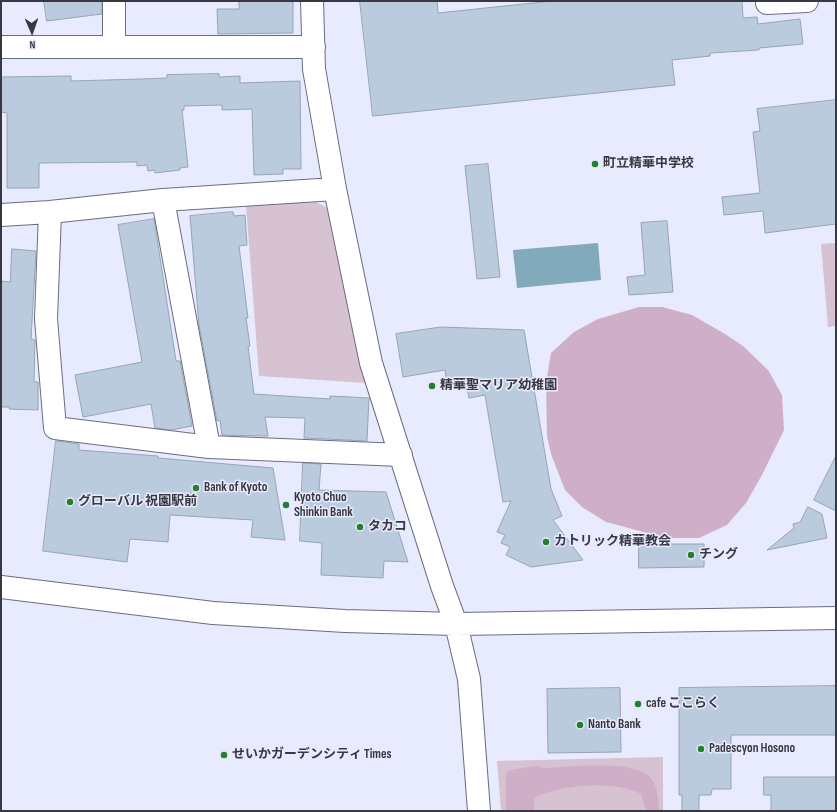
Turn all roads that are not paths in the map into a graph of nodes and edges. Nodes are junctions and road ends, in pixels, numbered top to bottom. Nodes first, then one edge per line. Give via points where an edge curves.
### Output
1 (114, 1) edge
2 (312, 1) edge
3 (767, 1) edge
4 (807, 1) edge
5 (1, 46) edge
6 (114, 47) junction
7 (314, 47) junction
8 (335, 189) junction
9 (163, 200) junction
10 (50, 212) junction
11 (1, 215) edge
12 (209, 447) junction
13 (401, 455) junction
14 (1, 587) edge
15 (836, 618) edge
16 (456, 624) junction
17 (480, 811) edge

1 - 6 street
2 - 7 street
3 - 4 street
5 - 6 street
6 - 7 street
7 - 8 street via 314,69
8 - 9 street
8 - 13 street via 371,363
9 - 10 street
9 - 12 street
10 - 11 street
10 - 12 street via 46,318 55,428
12 - 13 street
13 - 16 street
14 - 16 street via 213,613 345,621
15 - 16 street
16 - 17 street via 469,679

